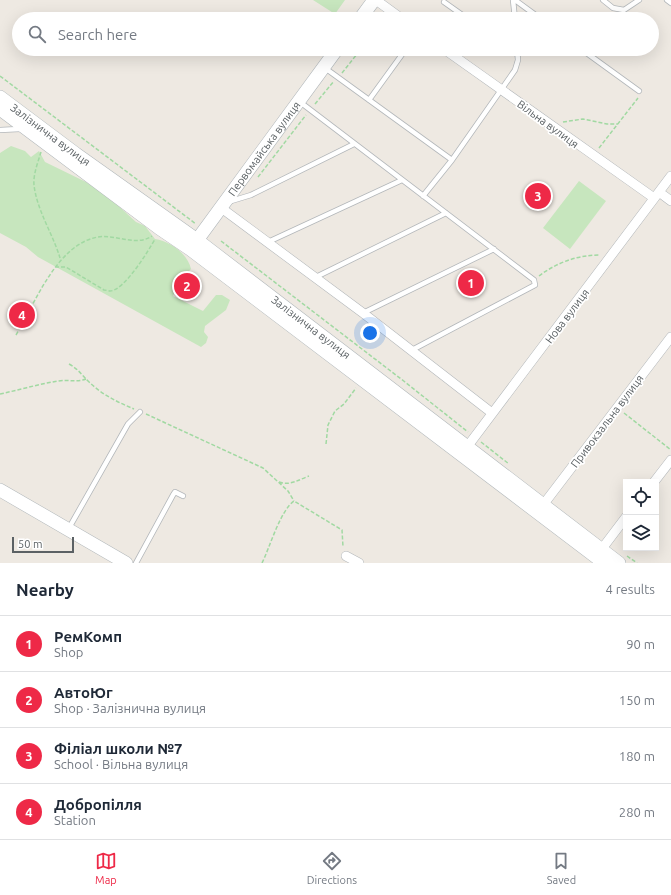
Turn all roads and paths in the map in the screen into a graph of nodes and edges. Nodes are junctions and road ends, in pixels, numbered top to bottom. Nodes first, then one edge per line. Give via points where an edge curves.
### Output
1 (375, 0) edge
2 (514, 0) edge
3 (604, 0) edge
4 (639, 0) edge
5 (667, 0) edge
6 (444, 1) edge
7 (671, 3) edge
8 (366, 12) edge
9 (392, 12) edge
10 (459, 12) edge
11 (515, 12) edge
12 (531, 12) edge
13 (332, 56) edge
14 (355, 56) edge
15 (401, 56) edge
16 (454, 56) edge
17 (518, 56) edge
18 (591, 56) edge
19 (324, 67) junction
20 (0, 76) edge
21 (338, 77) junction
22 (501, 90) junction
23 (639, 91) joint
24 (0, 97) edge
25 (369, 100) junction
26 (298, 101) junction
27 (0, 109) edge
28 (310, 110) junction
29 (619, 124) junction
30 (549, 125) junction
31 (25, 128) junction
32 (0, 130) edge
33 (44, 143) junction
34 (354, 144) junction
35 (452, 160) junction
36 (597, 160) junction
37 (671, 176) edge
38 (402, 180) junction
39 (253, 182) dead end
40 (656, 195) junction
41 (423, 196) junction
42 (671, 201) edge
43 (221, 205) junction
44 (446, 213) junction
45 (198, 226) dead end
46 (221, 241) dead end
47 (268, 242) junction
48 (194, 244) junction
49 (494, 249) junction
50 (613, 255) junction
51 (60, 259) junction
52 (55, 267) junction
53 (316, 277) junction
54 (534, 280) junction
55 (363, 313) junction
56 (16, 335) dead end
57 (671, 337) edge
58 (412, 350) junction
59 (69, 364) dead end
60 (86, 379) junction
61 (362, 379) junction
62 (0, 394) edge
63 (618, 408) junction
64 (140, 412) junction
65 (492, 413) junction
66 (326, 444) dead end
67 (468, 446) junction
68 (671, 450) edge
69 (671, 460) edge
70 (512, 467) dead end
71 (309, 476) dead end
72 (656, 479) edge
73 (277, 482) junction
74 (0, 490) edge
75 (183, 496) dead end
76 (294, 501) junction
77 (543, 505) junction
78 (623, 521) edge
79 (68, 530) junction
80 (601, 550) junction
81 (346, 556) joint
82 (622, 559) edge
83 (126, 563) edge
84 (136, 563) edge
85 (262, 563) edge
86 (359, 563) edge
87 (604, 563) edge
88 (636, 563) edge

1 - 8 main road
1 - 9 street
2 - 11 lane
2 - 12 lane
3 - 4 lane via 613,8 624,10
5 - 7 lane
6 - 10 lane
13 - 19 main road, Первомайська вулиця
14 - 21 path
15 - 25 lane
16 - 22 street, Вільна вулиця
17 - 22 lane via 515,70
18 - 23 lane
19 - 21 lane
19 - 26 main road, Первомайська вулиця
20 - 45 path
21 - 25 lane
21 - 28 path
22 - 30 street, Вільна вулиця
22 - 35 lane
23 - 29 path via 638,99
24 - 48 main road, Залізнична вулиця
25 - 35 lane
26 - 28 lane
26 - 43 main road, Первомайська вулиця
27 - 31 main road, Залізнична вулиця
28 - 34 lane
28 - 39 path
29 - 30 path via 582,119
29 - 36 path via 597,151
30 - 36 street, Вільна вулиця
31 - 32 lane
31 - 33 main road, Залізнична вулиця
33 - 48 main road, Залізнична вулиця via 158,228
33 - 51 path via 34,184 37,202 55,241
34 - 38 lane
34 - 43 lane via 251,195
35 - 41 lane
36 - 40 street, Вільна вулиця
37 - 40 street, Нова вулиця
38 - 41 lane
38 - 47 lane
40 - 42 street, Вільна вулиця
40 - 50 street, Нова вулиця
41 - 44 lane
43 - 47 street
43 - 48 main road, Первомайська вулиця
44 - 49 lane
44 - 53 lane
46 - 67 path via 405,382
47 - 53 street
48 - 61 main road, Залізнична вулиця
48 - 67 main road, Залізнична вулиця
49 - 54 lane
49 - 55 lane
50 - 54 path via 589,255 571,259 550,268
50 - 65 street, Нова вулиця
51 - 52 path
51 - 52 path via 78,245 98,237 145,240 155,233 156,239 129,277 111,291 104,290 66,267
52 - 56 path
53 - 55 street
54 - 58 lane via 535,285
55 - 58 street
57 - 63 street, Привокзальна вулиця
58 - 65 street
59 - 60 path via 81,371
60 - 62 path via 77,382 50,382
60 - 64 path via 104,394
61 - 66 path via 349,399 335,411 328,425
61 - 67 main road, Залізнична вулиця
63 - 68 path
63 - 77 street, Привокзальна вулиця
64 - 73 path via 263,468
64 - 79 lane via 128,424
65 - 67 street, Нова вулиця
67 - 70 path
67 - 77 main road, Залізнична вулиця
67 - 87 main road, Залізнична вулиця
69 - 72 street
71 - 73 path via 293,483
73 - 76 path via 288,491
74 - 79 main road
75 - 84 lane via 175,492
76 - 81 path via 342,530 343,550
76 - 85 path via 278,526
77 - 80 main road, Залізнична вулиця
78 - 80 street
79 - 83 main road
80 - 82 main road, Залізнична вулиця
81 - 86 street
82 - 88 path

